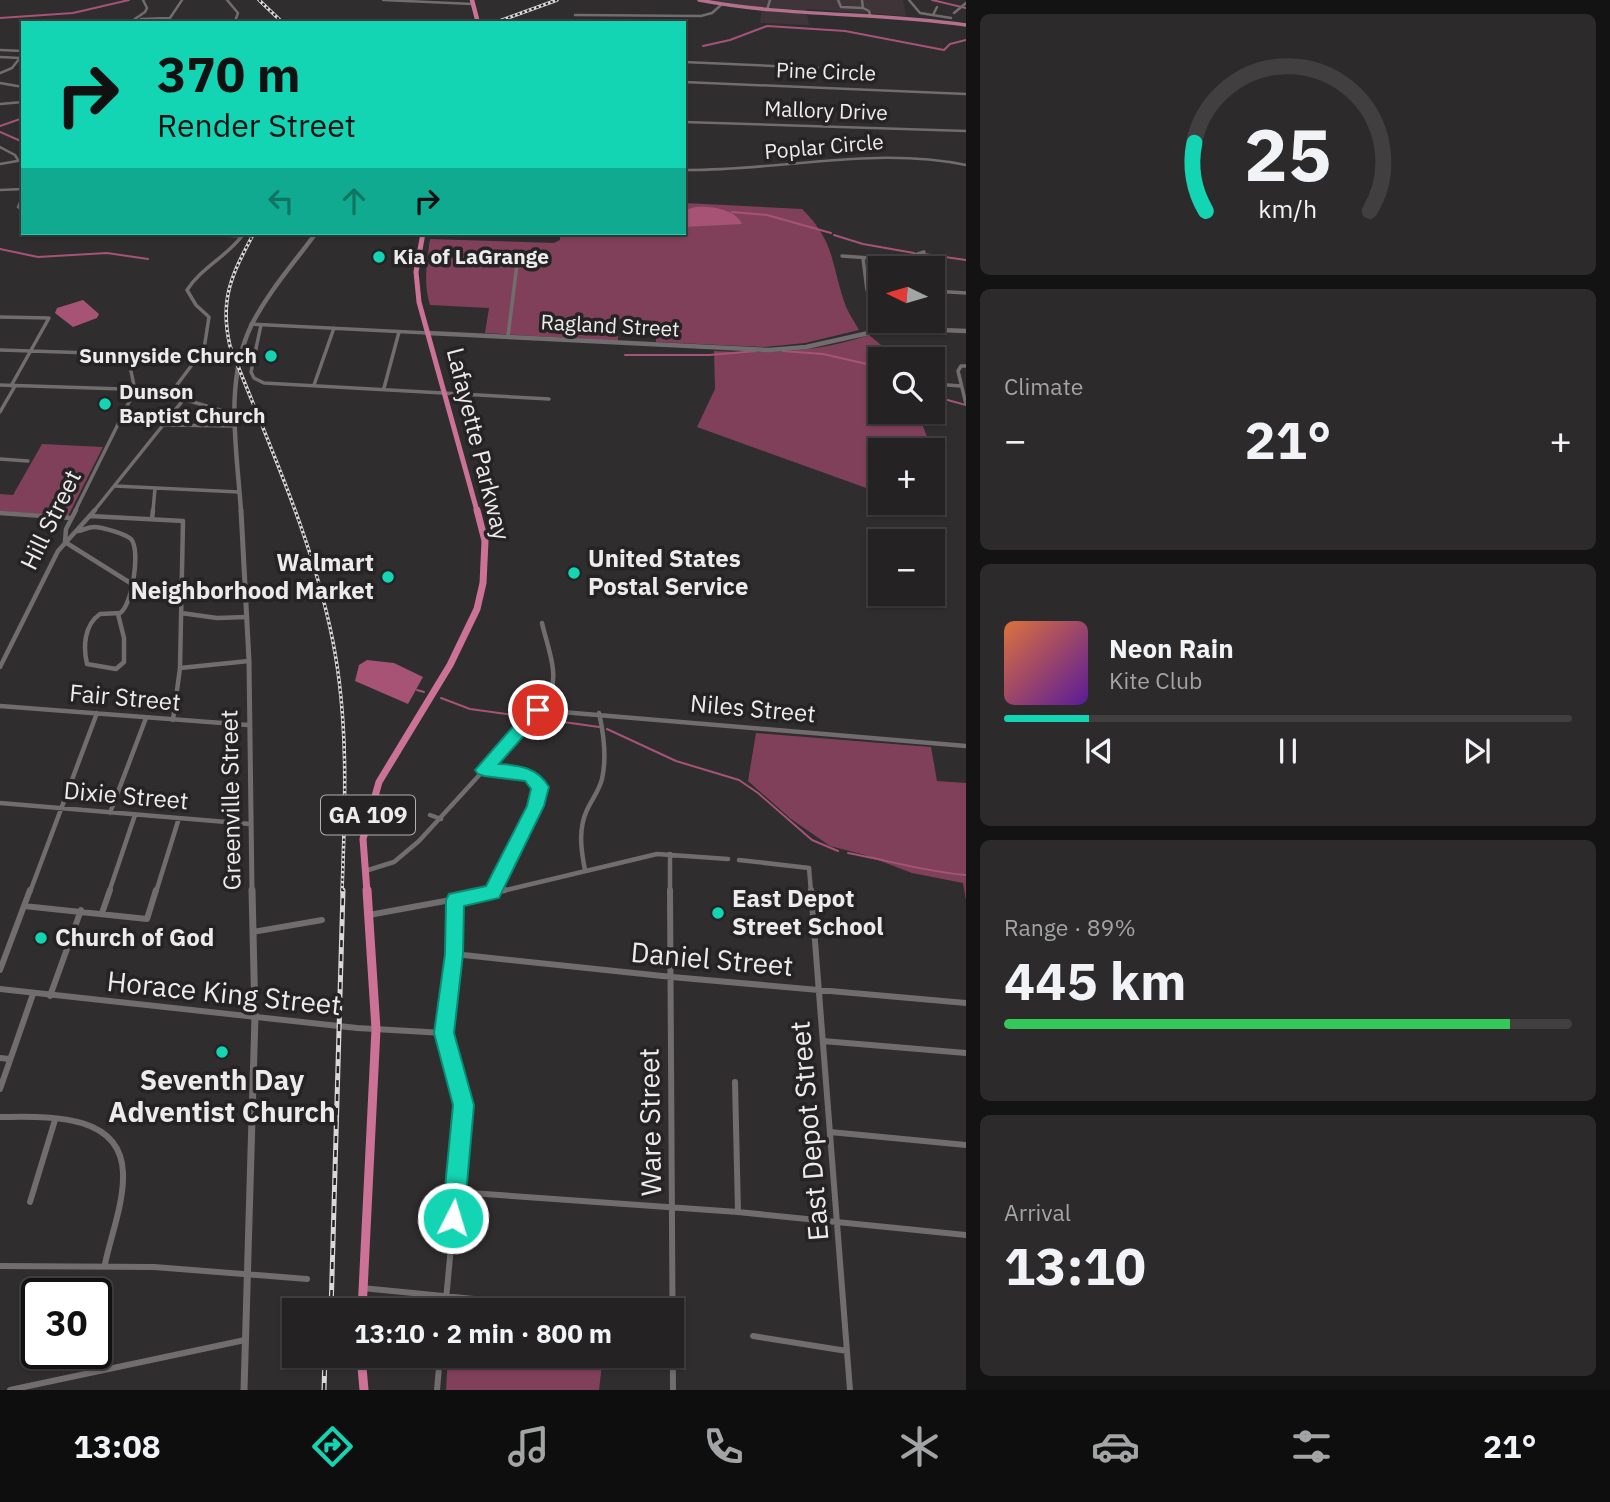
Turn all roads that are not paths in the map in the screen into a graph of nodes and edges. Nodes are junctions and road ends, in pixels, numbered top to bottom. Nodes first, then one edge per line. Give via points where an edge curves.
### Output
1 (144, 0) edge
2 (182, 0) edge
3 (227, 0) edge
4 (383, 0) edge
5 (699, 0) edge
6 (770, 0) edge
7 (838, 0) edge
8 (862, 0) edge
9 (909, 0) edge
10 (411, 1) edge
11 (472, 2) edge
12 (919, 4) dead end
13 (966, 4) edge
14 (720, 5) junction
15 (863, 8) junction
16 (937, 8) dead end
17 (915, 9) junction
18 (767, 10) junction
19 (145, 12) junction
20 (575, 15) dead end
21 (870, 15) junction
22 (933, 15) junction
23 (952, 17) junction
24 (141, 19) joint
25 (156, 20) joint
26 (132, 21) edge
27 (235, 21) edge
28 (477, 21) edge
29 (966, 25) edge
30 (0, 50) edge
31 (21, 55) edge
32 (0, 57) edge
33 (686, 62) edge
34 (818, 68) dead end
35 (1, 73) edge
36 (686, 82) edge
37 (1, 84) edge
38 (21, 86) edge
39 (966, 94) edge
40 (21, 102) edge
41 (0, 104) edge
42 (686, 122) edge
43 (966, 131) edge
44 (0, 147) edge
45 (21, 160) edge
46 (0, 164) edge
47 (966, 165) edge
48 (686, 170) edge
49 (0, 190) edge
50 (21, 190) edge
51 (223, 235) edge
52 (314, 235) edge
53 (423, 235) edge
54 (923, 252) dead end
55 (842, 256) dead end
56 (863, 258) junction
57 (517, 264) dead end
58 (868, 283) edge
59 (945, 292) edge
60 (966, 293) edge
61 (0, 317) edge
62 (251, 324) junction
63 (261, 325) junction
64 (334, 328) junction
65 (945, 329) edge
66 (966, 331) edge
67 (398, 332) junction
68 (428, 333) junction
69 (869, 333) edge
70 (508, 336) junction
71 (0, 350) edge
72 (31, 351) junction
73 (966, 366) edge
74 (0, 385) edge
75 (314, 385) junction
76 (945, 385) edge
77 (13, 386) junction
78 (961, 386) junction
79 (384, 388) junction
80 (135, 390) junction
81 (446, 392) junction
82 (170, 394) junction
83 (549, 398) dead end
84 (184, 399) junction
85 (966, 404) edge
86 (0, 412) edge
87 (233, 414) junction
88 (163, 425) junction
89 (234, 426) junction
90 (0, 459) edge
91 (28, 461) dead end
92 (115, 486) junction
93 (155, 488) junction
94 (239, 492) junction
95 (0, 513) edge
96 (71, 518) junction
97 (89, 518) junction
98 (152, 519) junction
99 (94, 527) junction
100 (78, 531) junction
101 (65, 542) junction
102 (132, 584) junction
103 (181, 612) junction
104 (118, 614) junction
105 (247, 617) junction
106 (542, 623) dead end
107 (249, 661) junction
108 (0, 667) edge
109 (180, 668) junction
110 (0, 706) edge
111 (538, 710) junction
112 (97, 713) junction
113 (599, 713) junction
114 (146, 718) junction
115 (173, 720) junction
116 (248, 725) junction
117 (966, 746) edge
118 (484, 770) junction
119 (0, 803) edge
120 (61, 808) junction
121 (110, 813) junction
122 (135, 814) junction
123 (430, 815) dead end
124 (179, 817) junction
125 (441, 819) junction
126 (250, 824) junction
127 (670, 854) junction
128 (728, 859) dead end
129 (739, 860) dead end
130 (585, 870) junction
131 (364, 871) junction
132 (492, 893) junction
133 (455, 900) junction
134 (24, 906) junction
135 (81, 910) junction
136 (102, 913) junction
137 (369, 915) junction
138 (322, 920) dead end
139 (254, 932) junction
140 (454, 954) junction
141 (0, 970) edge
142 (672, 977) junction
143 (0, 989) edge
144 (818, 989) junction
145 (33, 994) junction
146 (50, 996) junction
147 (966, 1003) edge
148 (255, 1016) junction
149 (376, 1029) junction
150 (444, 1033) junction
151 (823, 1041) junction
152 (966, 1054) edge
153 (0, 1058) edge
154 (10, 1059) junction
155 (735, 1082) dead end
156 (0, 1089) edge
157 (0, 1117) edge
158 (55, 1120) junction
159 (830, 1132) junction
160 (966, 1145) edge
161 (456, 1192) junction
162 (30, 1202) dead end
163 (672, 1208) junction
164 (738, 1212) junction
165 (837, 1221) junction
166 (966, 1234) edge
167 (105, 1264) junction
168 (0, 1266) edge
169 (248, 1271) junction
170 (307, 1279) dead end
171 (362, 1288) junction
172 (446, 1297) junction
173 (362, 1298) edge
174 (457, 1298) edge
175 (673, 1298) edge
176 (753, 1336) dead end
177 (246, 1340) junction
178 (847, 1352) junction
179 (362, 1368) edge
180 (439, 1368) edge
181 (674, 1368) edge
182 (10, 1390) edge
183 (244, 1390) edge
184 (364, 1390) edge
185 (437, 1390) edge
186 (674, 1390) edge
187 (850, 1390) edge

1 - 19 street
2 - 25 street via 172,17
3 - 27 street via 238,13
4 - 10 street
5 - 14 main road
6 - 18 street
7 - 15 street via 841,7
8 - 15 street
9 - 17 street
10 - 11 street
11 - 28 highway
12 - 17 street
13 - 23 street
14 - 18 main road
14 - 20 street via 701,16
15 - 21 street
16 - 22 street
17 - 22 street
18 - 21 main road
19 - 24 street
19 - 26 street
21 - 23 main road
22 - 23 street
23 - 29 main road
24 - 25 street
30 - 31 street
31 - 32 street
31 - 35 street via 12,68
33 - 34 street
36 - 39 street, Pine Circle
37 - 38 street
40 - 41 street
42 - 43 street, Mallory Drive
44 - 45 street
45 - 46 street
47 - 48 street, Poplar Circle via 908,156 731,172
49 - 50 street
51 - 82 street via 242,236 187,290 209,317 207,342
52 - 62 street, Greenville Street via 268,293
53 - 68 highway, Lafayette Parkway / GA 109 via 417,288
54 - 56 street via 899,261
55 - 56 street
56 - 58 street
57 - 70 street
59 - 60 street
61 - 72 street via 48,318
62 - 63 street, Ragland Street
62 - 87 street, Greenville Street via 241,350
63 - 64 street, Ragland Street
63 - 75 street via 251,372 257,381
64 - 67 street, Ragland Street
64 - 75 street
65 - 66 street, Ragland Street
67 - 68 street, Ragland Street
67 - 79 street
68 - 70 street, Ragland Street
68 - 81 highway, Lafayette Parkway / GA 109
69 - 70 street, Ragland Street via 769,350
71 - 72 street
72 - 77 street
72 - 80 street via 125,355
73 - 78 street via 958,370
74 - 77 street
75 - 79 street
76 - 78 street
77 - 80 street
77 - 86 street
78 - 85 street
79 - 81 street
80 - 82 street
80 - 96 street, Hill Street
81 - 83 street
81 - 131 highway, Lafayette Parkway / GA 109 via 485,541 483,583 477,609 450,665 379,782 363,839
82 - 84 street
84 - 87 street
84 - 88 street
87 - 89 street, Greenville Street
88 - 89 street
88 - 92 street
89 - 94 street, Greenville Street
90 - 91 street
92 - 93 street
92 - 97 street
93 - 94 street
93 - 98 street
94 - 105 street, Greenville Street
95 - 96 street
96 - 101 street, Hill Street
97 - 98 street
97 - 99 street
97 - 100 street
98 - 103 street via 172,517 183,522
99 - 100 street
99 - 102 street via 132,539
100 - 101 street
101 - 102 street
101 - 108 street, Hill Street
102 - 104 street via 131,601
103 - 105 street
103 - 109 street
104 - 104 street via 124,662 116,669 90,666 84,652 94,619 99,614
105 - 107 street, Greenville Street
106 - 111 street via 555,677 549,701
107 - 109 street
107 - 116 street, Greenville Street
109 - 115 street
110 - 112 street, Fair Street
111 - 113 street, Niles Street
111 - 118 street
112 - 114 street, Fair Street
112 - 120 street
113 - 117 street, Niles Street
113 - 130 street via 605,756 601,783 581,829
114 - 115 street, Fair Street
114 - 121 street
115 - 116 street, Fair Street
116 - 126 street, Greenville Street
118 - 125 street
118 - 132 street via 531,776 540,787 536,806
119 - 120 street, Dixie Street
120 - 121 street, Dixie Street
120 - 134 street
121 - 122 street, Dixie Street
122 - 124 street, Dixie Street
122 - 136 street
123 - 125 street
124 - 126 street, Dixie Street
124 - 136 street via 147,919
125 - 131 street via 405,854
126 - 139 street, Greenville Street
127 - 128 street
127 - 130 street
127 - 142 street, Ware Street
129 - 144 street, East Depot Street via 809,868
130 - 132 street
131 - 137 highway, Lafayette Parkway / GA 109
132 - 133 street
133 - 137 street
133 - 140 street
134 - 135 street
134 - 141 street
135 - 136 street
135 - 146 street
137 - 149 highway, Lafayette Parkway / GA 109
138 - 139 street
139 - 148 street, Greenville Street
140 - 142 street, Daniel Street
140 - 150 street
142 - 144 street, Daniel Street
142 - 163 street, Ware Street
143 - 145 street, Horace King Street
144 - 147 street, Daniel Street
144 - 151 street, East Depot Street
145 - 146 street, Horace King Street
145 - 154 street
146 - 148 street, Horace King Street
148 - 149 street, Horace King Street
148 - 169 street, Greenville Street
149 - 150 street, Horace King Street
149 - 171 highway, Lafayette Parkway / GA 109
150 - 161 street via 464,1105
151 - 152 street
151 - 159 street, East Depot Street
153 - 154 street
154 - 156 street
155 - 164 street
157 - 158 street
158 - 162 street
158 - 167 street via 99,1129 114,1140 122,1155 123,1174
159 - 160 street
159 - 165 street, East Depot Street
161 - 163 street
161 - 172 street
163 - 164 street
163 - 175 street, Ware Street
164 - 165 street
165 - 166 street
165 - 178 street, East Depot Street
167 - 168 street
167 - 169 street
169 - 170 street
169 - 177 street, Greenville Street
171 - 172 street
171 - 173 highway, Lafayette Parkway / GA 109
172 - 174 street
176 - 178 street
177 - 182 street
177 - 183 street, Greenville Street
178 - 187 street, East Depot Street
179 - 184 highway
180 - 185 street
181 - 186 street, Ware Street

